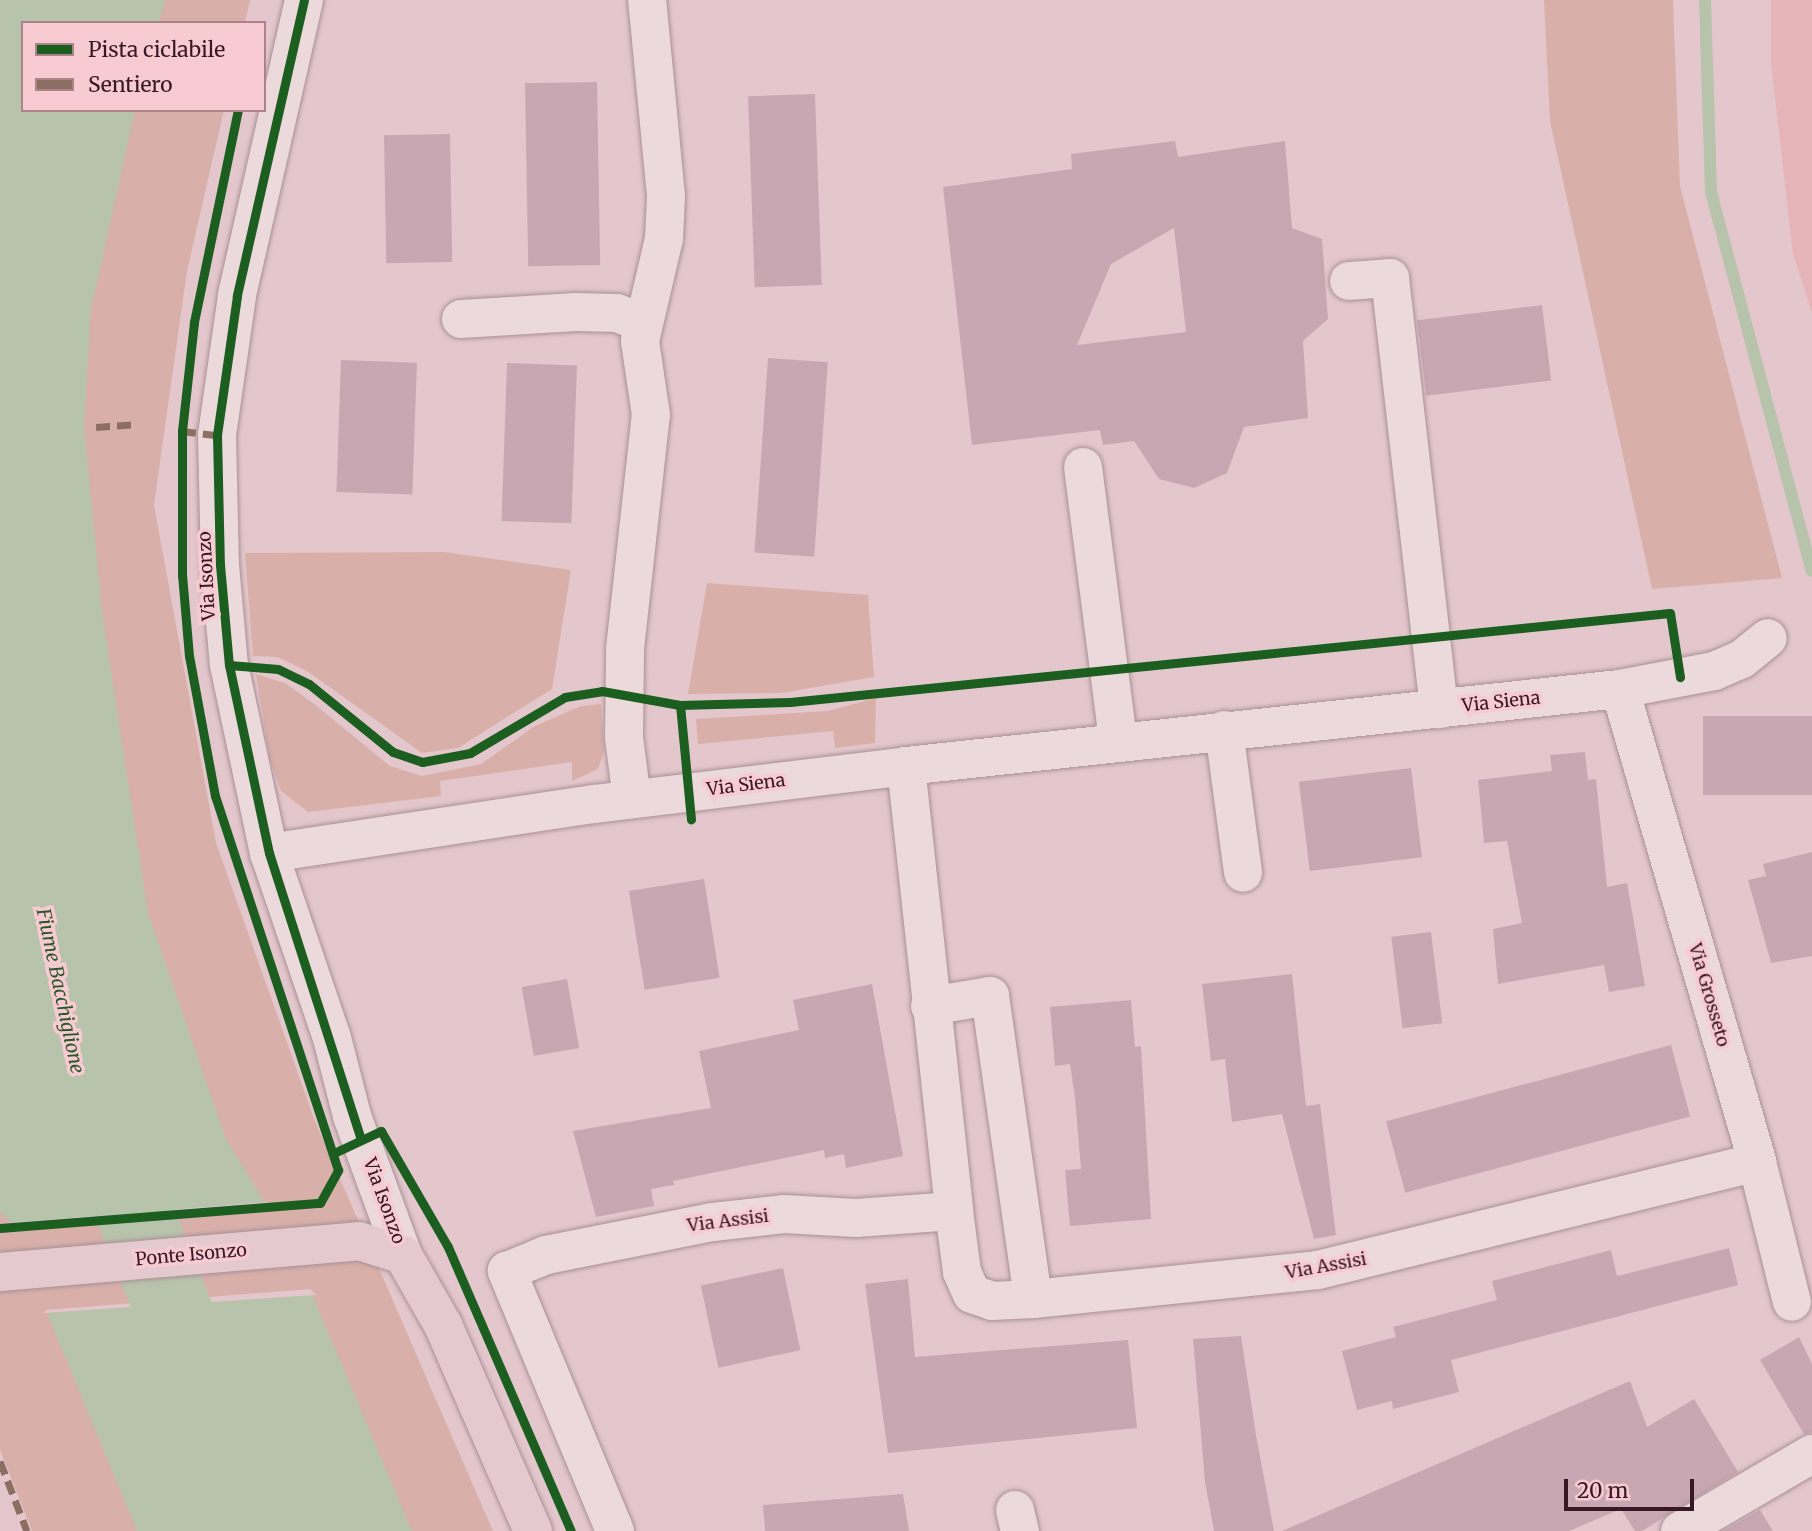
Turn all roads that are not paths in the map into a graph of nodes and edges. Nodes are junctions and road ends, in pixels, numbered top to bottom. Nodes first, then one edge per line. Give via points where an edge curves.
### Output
1 (304, 0) edge
2 (647, 0) edge
3 (1349, 281) dead end
4 (461, 319) dead end
5 (643, 323) junction
6 (1083, 467) dead end
7 (1768, 638) dead end
8 (1620, 689) junction
9 (1439, 709) junction
10 (1224, 730) junction
11 (1118, 742) junction
12 (906, 766) junction
13 (632, 799) junction
14 (269, 853) junction
15 (1243, 873) dead end
16 (930, 1006) junction
17 (1758, 1162) junction
18 (954, 1211) junction
19 (393, 1250) junction
20 (0, 1272) edge
21 (1033, 1299) junction
22 (1792, 1302) dead end
23 (1812, 1454) edge
24 (533, 1531) edge
25 (615, 1531) edge
26 (1680, 1531) edge

1 - 14 street, Via Isonzo via 237,296 217,435 229,665
2 - 5 street via 666,196 664,239
3 - 9 street via 1390,278
4 - 5 street via 576,312 617,313
5 - 13 street via 640,341 652,415 623,695
6 - 11 street
7 - 8 street, Via Siena via 1742,659 1714,671
8 - 9 street, Via Siena
8 - 17 street, Via Grosseto
9 - 10 street, Via Siena
10 - 11 street, Via Siena
10 - 15 street
11 - 12 street, Via Siena
12 - 13 street, Via Siena
12 - 16 street, Via Assisi
13 - 14 street, Via Siena
14 - 19 street, Via Isonzo via 332,1038
16 - 18 street, Via Assisi
16 - 21 street via 990,996
17 - 21 street, Via Assisi via 1318,1270
17 - 22 street, Via Grosseto
18 - 21 street, Via Assisi via 962,1272 972,1294 992,1301
18 - 25 street, Via Assisi via 856,1218 784,1214 713,1222 546,1255 507,1271
19 - 20 main road, Ponte Isonzo via 334,1242
19 - 24 main road, Via Isonzo via 443,1325
23 - 26 street

